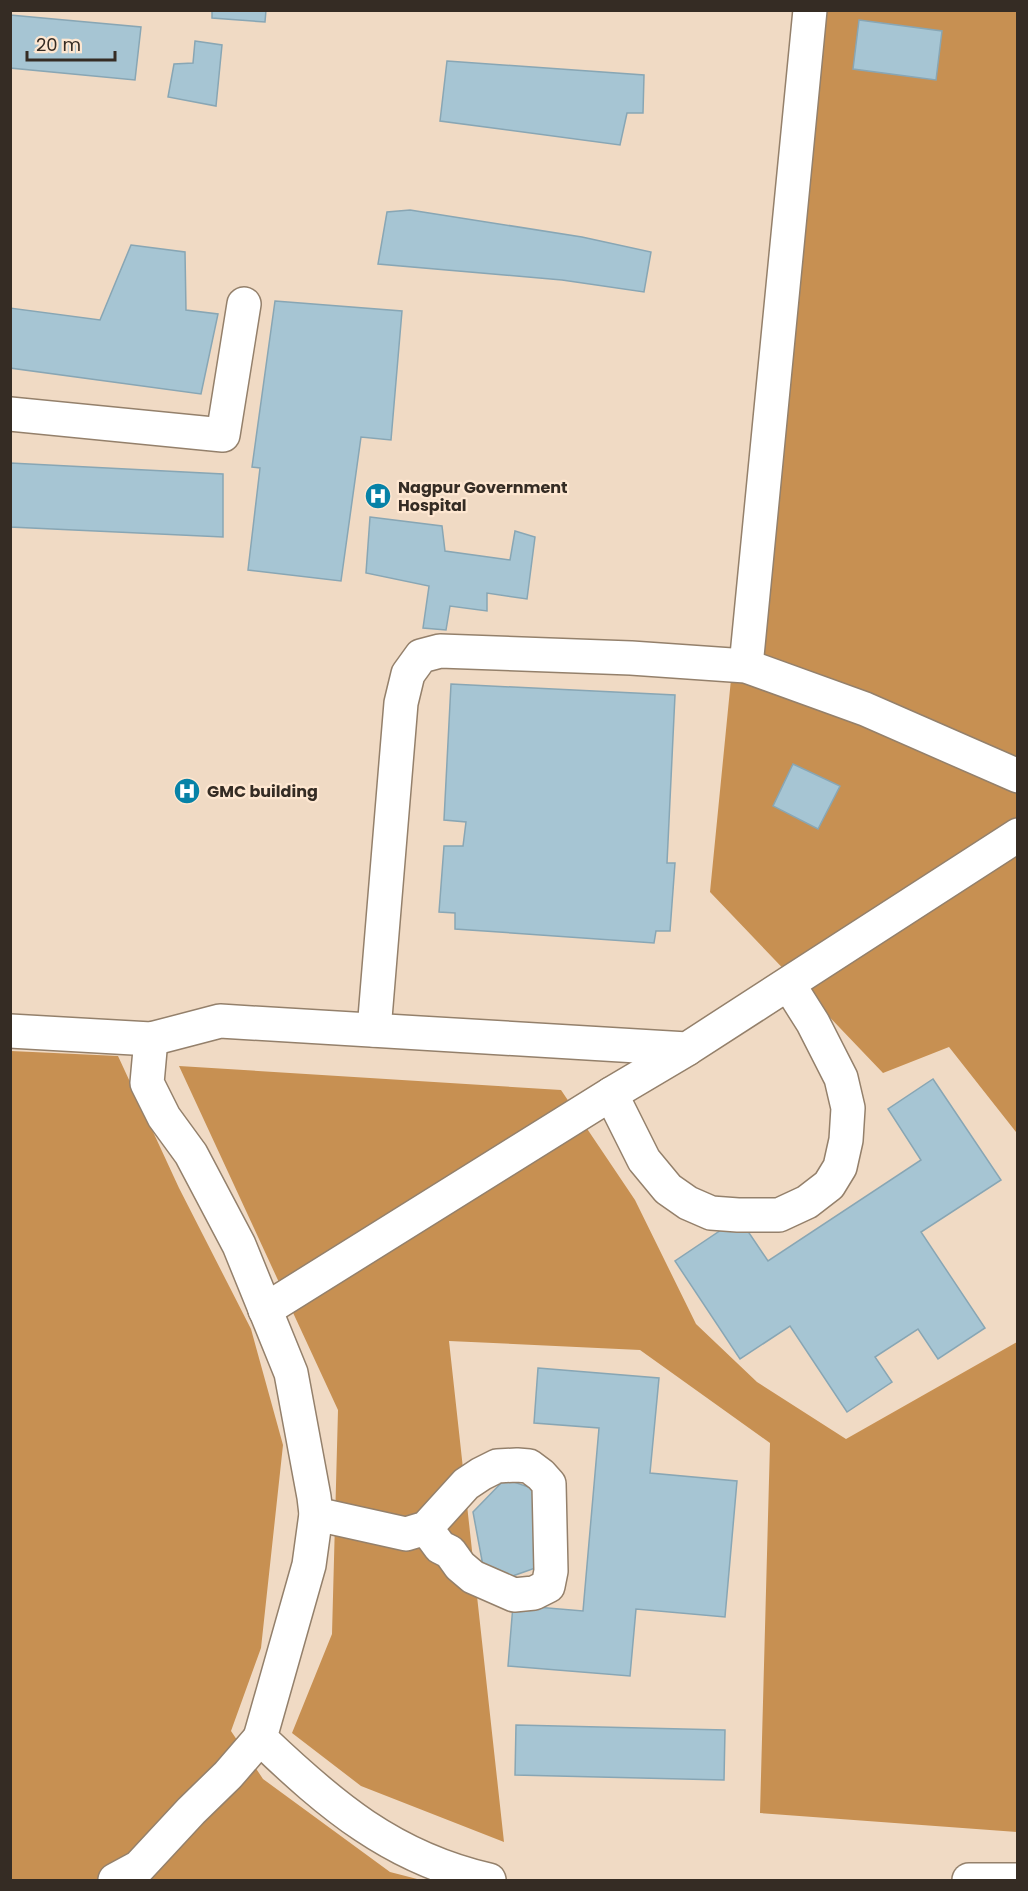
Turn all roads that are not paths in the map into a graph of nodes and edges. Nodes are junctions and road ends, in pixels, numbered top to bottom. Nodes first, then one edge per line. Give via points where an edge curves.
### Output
1 (810, 10) edge
2 (244, 304) dead end
3 (10, 414) edge
4 (746, 666) junction
5 (1017, 776) edge
6 (1017, 835) edge
7 (789, 985) junction
8 (374, 1030) junction
9 (10, 1031) edge
10 (151, 1039) junction
11 (687, 1049) junction
12 (611, 1094) junction
13 (265, 1310) junction
14 (316, 1514) junction
15 (426, 1528) dead end
16 (260, 1738) junction
17 (1017, 1880) edge
18 (115, 1881) edge
19 (489, 1881) edge
20 (969, 1881) edge

1 - 4 lane
2 - 3 lane via 223,435
4 - 5 lane via 865,709
4 - 8 lane via 440,651 421,656 408,674 401,703
6 - 7 lane
7 - 11 lane
7 - 12 lane via 841,1078 848,1108 840,1167 829,1185 807,1202 778,1215 711,1213 688,1203 668,1189 644,1160
8 - 10 lane via 220,1021
8 - 11 lane
9 - 10 lane
10 - 13 lane via 147,1083 164,1117 191,1154 239,1245
11 - 12 lane
12 - 13 lane
13 - 14 lane via 291,1372
14 - 15 lane via 406,1534
14 - 16 lane via 309,1565
16 - 18 lane via 139,1867
16 - 19 lane via 352,1819 419,1858
17 - 20 lane

